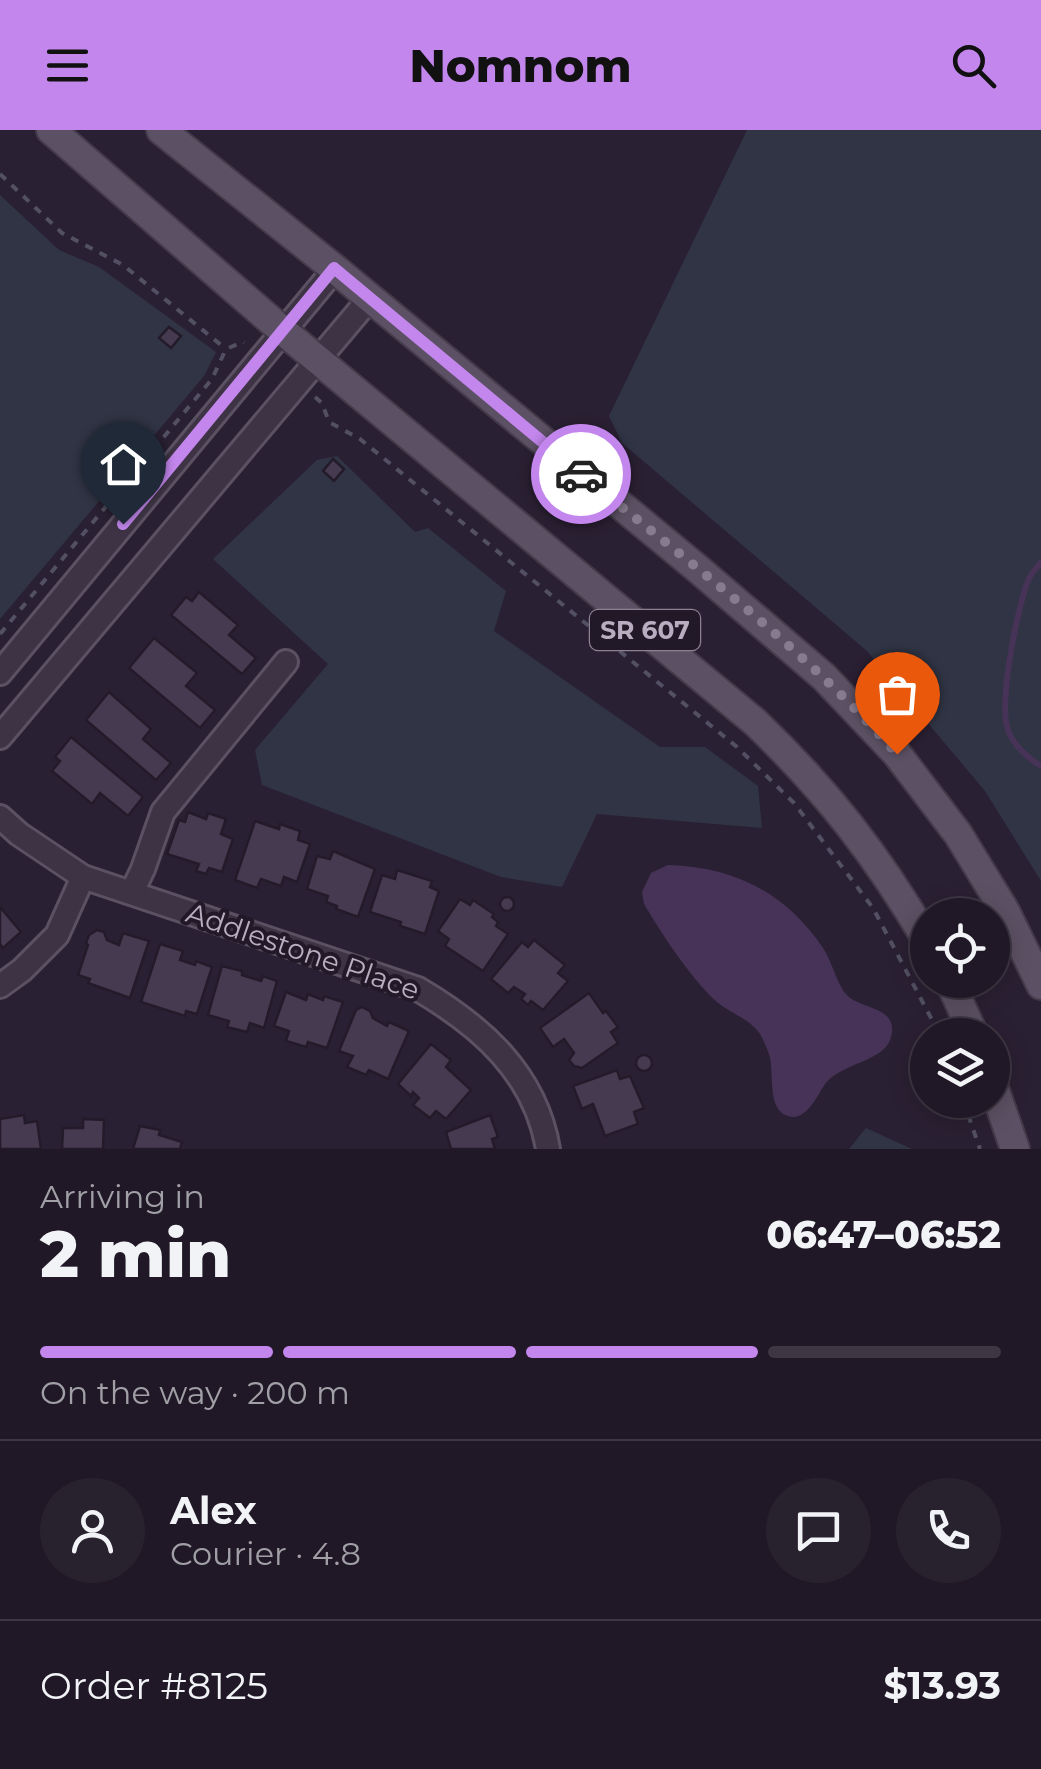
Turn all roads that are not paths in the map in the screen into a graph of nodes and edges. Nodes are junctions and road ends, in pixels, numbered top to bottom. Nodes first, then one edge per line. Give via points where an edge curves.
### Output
1 (50, 130) edge
2 (161, 130) edge
3 (334, 268) junction
4 (370, 298) junction
5 (283, 331) junction
6 (318, 360) junction
7 (286, 662) dead end
8 (0, 673) edge
9 (0, 736) edge
10 (0, 816) edge
11 (83, 877) junction
12 (132, 892) junction
13 (910, 914) edge
14 (1041, 985) edge
15 (0, 986) edge
16 (1004, 1118) edge
17 (548, 1149) edge
18 (1014, 1149) edge

1 - 5 main road, SR 607
2 - 3 main road, SR 607
3 - 4 main road, SR 607
3 - 5 street
4 - 6 street
4 - 14 main road, SR 607 via 781,638 864,716 958,834
5 - 6 main road, SR 607
5 - 8 street
6 - 9 street
6 - 13 main road, SR 607 via 755,722 868,848
7 - 12 street via 163,812
10 - 11 street, Addlestone Place
11 - 12 street, Addlestone Place
11 - 15 street via 57,935
12 - 17 street, Addlestone Place via 418,989 452,1009 508,1060 530,1096
16 - 18 main road

